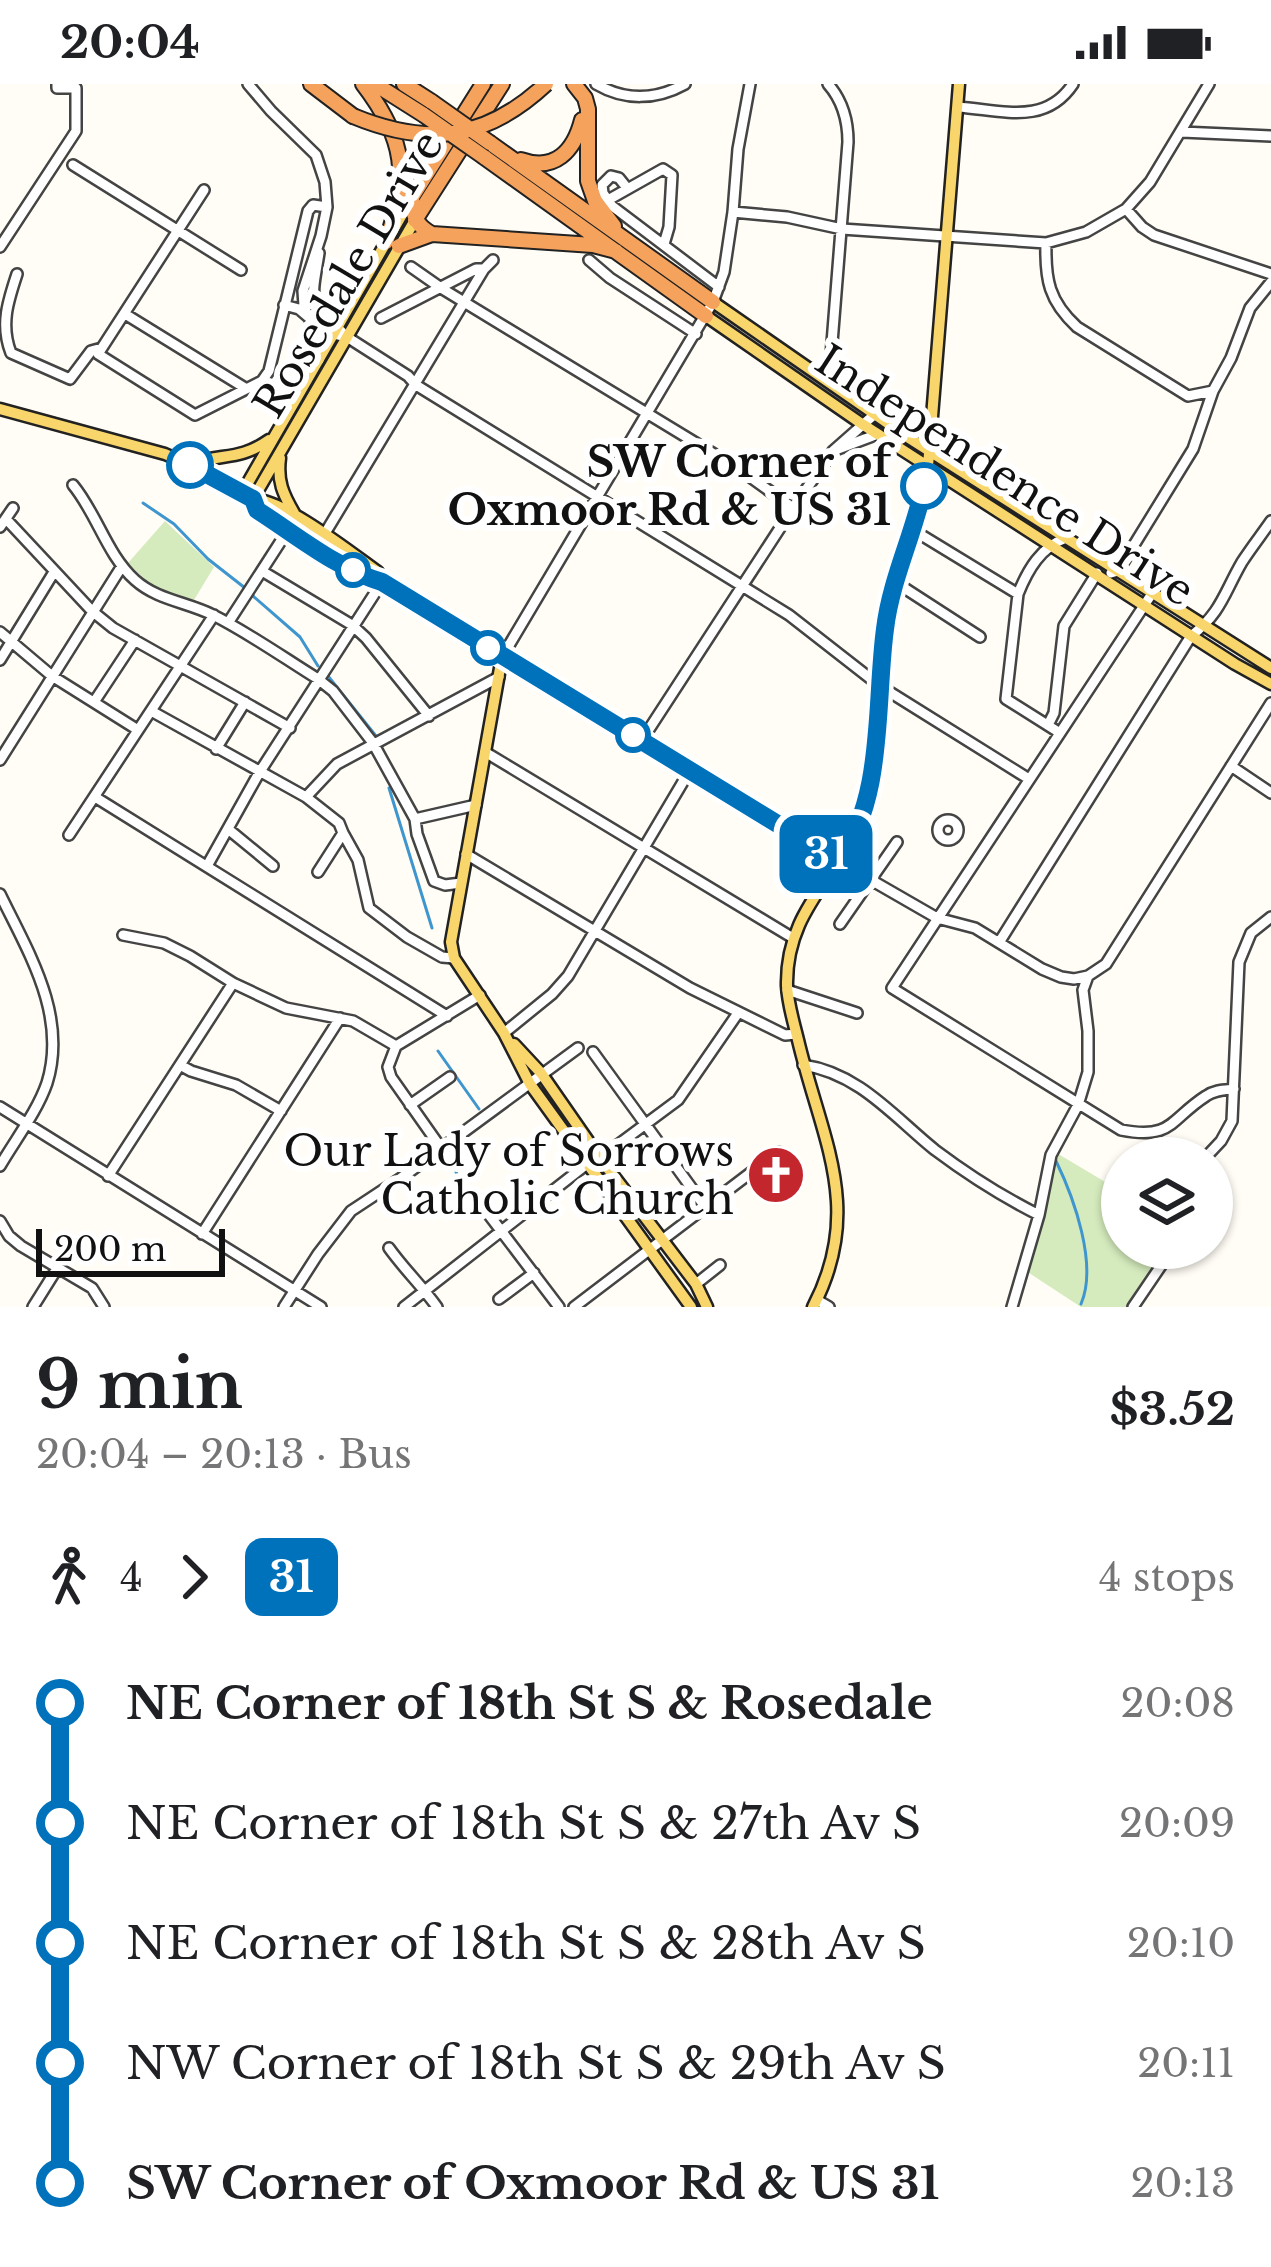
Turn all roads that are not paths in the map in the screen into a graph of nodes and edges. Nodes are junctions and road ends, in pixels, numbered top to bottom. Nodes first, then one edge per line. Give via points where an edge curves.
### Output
1 (57, 84) edge
2 (248, 84) edge
3 (311, 84) edge
4 (364, 84) edge
5 (375, 84) edge
6 (404, 84) edge
7 (546, 84) edge
8 (570, 84) edge
9 (596, 84) edge
10 (685, 84) edge
11 (750, 84) edge
12 (828, 84) edge
13 (959, 84) edge
14 (1072, 84) edge
15 (1209, 84) edge
16 (497, 85) edge
17 (958, 107) junction
18 (428, 109) junction
19 (1182, 132) junction
20 (1271, 136) edge
21 (491, 150) junction
22 (74, 165) dead end
23 (626, 188) junction
24 (204, 190) dead end
25 (412, 197) junction
26 (608, 200) junction
27 (327, 207) junction
28 (1126, 209) junction
29 (733, 212) junction
30 (415, 220) junction
31 (842, 229) junction
32 (178, 231) junction
33 (433, 233) junction
34 (621, 235) junction
35 (321, 236) junction
36 (946, 237) junction
37 (1046, 243) junction
38 (393, 244) junction
39 (664, 245) junction
40 (0, 247) edge
41 (616, 251) junction
42 (589, 260) dead end
43 (411, 267) dead end
44 (241, 270) dead end
45 (17, 274) dead end
46 (1271, 278) edge
47 (719, 287) junction
48 (441, 288) junction
49 (466, 302) junction
50 (284, 304) junction
51 (317, 307) junction
52 (349, 308) junction
53 (710, 309) junction
54 (125, 314) junction
55 (309, 318) junction
56 (381, 318) dead end
57 (339, 333) junction
58 (696, 334) junction
59 (100, 351) junction
60 (319, 360) junction
61 (823, 378) junction
62 (416, 385) junction
63 (245, 388) junction
64 (1213, 391) junction
65 (1188, 396) junction
66 (0, 409) edge
67 (649, 413) junction
68 (874, 414) junction
69 (933, 415) junction
70 (862, 424) junction
71 (1202, 425) junction
72 (276, 434) junction
73 (878, 434) junction
74 (909, 437) junction
75 (281, 450) junction
76 (929, 450) junction
77 (833, 452) junction
78 (190, 465) junction
79 (928, 466) junction
80 (74, 485) dead end
81 (248, 496) junction
82 (598, 496) junction
83 (998, 503) junction
84 (794, 508) junction
85 (296, 516) junction
86 (6, 518) edge
87 (1044, 524) junction
88 (1270, 524) edge
89 (288, 530) junction
90 (913, 530) junction
91 (324, 535) junction
92 (1066, 538) junction
93 (304, 540) junction
94 (1048, 544) junction
95 (122, 566) junction
96 (1118, 571) junction
97 (54, 572) junction
98 (262, 572) junction
99 (1100, 575) junction
100 (382, 582) junction
101 (895, 582) junction
102 (742, 586) junction
103 (1123, 592) junction
104 (1154, 592) junction
105 (1018, 594) junction
106 (1144, 606) junction
107 (92, 611) junction
108 (214, 616) junction
109 (228, 623) junction
110 (352, 626) junction
111 (1204, 626) junction
112 (0, 632) edge
113 (1191, 636) junction
114 (980, 637) dead end
115 (135, 640) junction
116 (10, 642) junction
117 (502, 657) junction
118 (0, 660) edge
119 (183, 665) junction
120 (1271, 668) edge
121 (52, 676) junction
122 (499, 677) junction
123 (319, 679) junction
124 (1271, 684) edge
125 (880, 686) junction
126 (94, 702) junction
127 (245, 702) junction
128 (1271, 703) edge
129 (153, 712) junction
130 (428, 716) junction
131 (1260, 720) junction
132 (1048, 725) junction
133 (1271, 727) edge
134 (290, 728) junction
135 (138, 730) junction
136 (1060, 733) junction
137 (642, 740) junction
138 (373, 743) junction
139 (216, 749) junction
140 (485, 752) junction
141 (0, 760) edge
142 (1231, 766) junction
143 (690, 770) junction
144 (260, 772) junction
145 (1029, 779) junction
146 (1271, 793) edge
147 (95, 797) junction
148 (306, 797) junction
149 (476, 805) junction
150 (416, 819) junction
151 (228, 829) junction
152 (343, 833) junction
153 (69, 835) dead end
154 (956, 835) dead end
155 (897, 842) dead end
156 (645, 847) junction
157 (982, 850) junction
158 (466, 854) junction
159 (838, 861) junction
160 (208, 866) junction
161 (273, 866) dead end
162 (318, 872) dead end
163 (870, 880) junction
164 (460, 884) junction
165 (0, 894) edge
166 (1271, 917) edge
167 (937, 918) junction
168 (840, 924) dead end
169 (594, 930) junction
170 (123, 935) dead end
171 (793, 938) junction
172 (1000, 941) junction
173 (454, 958) junction
174 (1088, 976) junction
175 (1074, 979) junction
176 (233, 983) junction
177 (787, 990) junction
178 (1083, 990) junction
179 (480, 994) junction
180 (857, 1012) dead end
181 (738, 1013) junction
182 (447, 1016) junction
183 (340, 1018) junction
184 (504, 1033) junction
185 (796, 1034) junction
186 (396, 1046) junction
187 (578, 1048) dead end
188 (592, 1052) dead end
189 (180, 1065) junction
190 (803, 1065) junction
191 (542, 1074) junction
192 (450, 1077) dead end
193 (530, 1084) junction
194 (1234, 1089) junction
195 (410, 1105) junction
196 (1078, 1105) junction
197 (0, 1107) edge
198 (281, 1111) junction
199 (25, 1124) junction
200 (646, 1126) junction
201 (1223, 1137) edge
202 (441, 1148) junction
203 (778, 1152) dead end
204 (600, 1158) junction
205 (587, 1164) junction
206 (0, 1166) edge
207 (108, 1176) junction
208 (482, 1207) dead end
209 (706, 1208) junction
210 (1039, 1215) junction
211 (0, 1221) edge
212 (503, 1231) junction
213 (202, 1234) junction
214 (662, 1241) junction
215 (389, 1248) dead end
216 (651, 1250) junction
217 (720, 1265) dead end
218 (58, 1268) junction
219 (1158, 1269) edge
220 (534, 1274) junction
221 (696, 1284) junction
222 (424, 1288) junction
223 (295, 1289) junction
224 (499, 1299) dead end
225 (815, 1303) edge
226 (33, 1307) edge
227 (104, 1307) edge
228 (284, 1307) edge
229 (321, 1307) edge
230 (404, 1307) edge
231 (437, 1307) edge
232 (559, 1307) edge
233 (574, 1307) edge
234 (691, 1307) edge
235 (707, 1307) edge
236 (829, 1307) edge
237 (1012, 1307) edge
238 (1132, 1307) edge

1 - 40 street via 76,88 76,131
2 - 27 street via 316,155
3 - 7 highway, bridge via 353,116 412,135 462,134 526,103
4 - 38 highway via 400,149
5 - 18 highway
6 - 18 highway
8 - 21 highway via 582,123 562,156 535,164
8 - 34 highway via 588,109 595,201
9 - 10 street via 638,98
11 - 29 street
12 - 31 street via 848,123
13 - 17 main road
14 - 17 street via 1047,110
15 - 19 street
16 - 25 highway, Rosedale Drive
16 - 30 highway, Rosedale Drive
17 - 36 main road
18 - 21 highway, bridge
19 - 20 street
19 - 28 street
21 - 34 highway
21 - 41 highway
22 - 32 street
23 - 26 street
23 - 26 street via 611,176 602,184
23 - 39 street via 663,169 672,175
24 - 32 street
25 - 30 highway
25 - 38 main road, Rosedale Drive
26 - 39 street
27 - 35 street
27 - 50 street via 308,212
28 - 37 street
28 - 46 street via 1154,235
29 - 31 street
29 - 47 street
30 - 33 highway
30 - 38 main road, Rosedale Drive
31 - 36 street
31 - 61 street
32 - 44 street
32 - 54 street
33 - 38 highway
33 - 41 highway
34 - 53 highway
35 - 51 street
35 - 55 street via 303,291
36 - 37 street
36 - 69 main road
37 - 65 street via 1045,274 1063,314
38 - 52 main road, Rosedale Drive
38 - 57 main road, Rosedale Drive
39 - 47 street
41 - 53 highway
42 - 58 street
43 - 48 street
45 - 59 street via 5,308 11,353 70,379 91,351
46 - 64 street
47 - 53 street
48 - 49 street
48 - 49 street via 488,265
48 - 56 street
49 - 62 street
49 - 67 street
50 - 55 street
50 - 63 street via 269,371
51 - 52 street
51 - 57 street
52 - 57 main road, Rosedale Drive
53 - 58 street
53 - 61 main road, Independence Drive
53 - 70 main road, Independence Drive
54 - 59 street
54 - 63 street
55 - 57 street
55 - 60 street
57 - 60 main road, Rosedale Drive
57 - 62 street
57 - 75 main road, Rosedale Drive
58 - 67 street
59 - 63 street via 195,416
60 - 72 main road, Rosedale Drive
61 - 68 main road, Independence Drive
62 - 82 street
62 - 91 street
64 - 65 street
64 - 71 street
65 - 71 street
66 - 78 main road
67 - 82 street
67 - 84 street
68 - 70 street
68 - 74 main road, Independence Drive
69 - 74 main road via 926,430
69 - 76 main road
70 - 73 main road, Independence Drive
70 - 77 street
71 - 96 street
72 - 78 main road via 236,457
72 - 81 main road, Rosedale Drive
73 - 77 street
73 - 79 main road, Independence Drive
74 - 76 main road, Independence Drive
75 - 81 main road, Rosedale Drive
75 - 85 main road via 278,476
76 - 79 main road
76 - 83 main road, Independence Drive
77 - 84 street
78 - 81 main road
79 - 83 main road, Independence Drive
79 - 90 main road
80 - 95 street
81 - 85 main road
81 - 89 main road
82 - 102 street
82 - 117 street
83 - 87 main road, Independence Drive
83 - 94 main road, Independence Drive
84 - 102 street
85 - 91 main road
86 - 97 street
87 - 92 main road, Independence Drive
87 - 94 street
88 - 111 street
89 - 93 main road
89 - 98 street
90 - 101 main road
90 - 105 street
91 - 93 street
91 - 100 main road
92 - 94 street
92 - 96 main road, Independence Drive
93 - 100 main road
94 - 99 main road, Independence Drive
94 - 105 street
95 - 107 street
95 - 108 street via 158,595
96 - 99 street
96 - 103 street
96 - 104 main road, Independence Drive
97 - 107 street
97 - 116 street
98 - 109 street
98 - 110 street
99 - 103 main road, Independence Drive
99 - 132 street via 1064,626
100 - 110 street
100 - 117 main road
101 - 114 street
101 - 125 main road
102 - 125 street
102 - 137 street
103 - 106 main road, Independence Drive
104 - 106 street
104 - 111 main road, Independence Drive
105 - 132 street via 1006,699
106 - 113 main road, Independence Drive
106 - 136 street
107 - 115 street
107 - 121 street
108 - 109 street
108 - 119 street
109 - 123 street
110 - 123 street
110 - 130 street
111 - 113 street
111 - 120 main road, Independence Drive
112 - 116 street
113 - 124 main road, Independence Drive
113 - 172 street
115 - 119 street
115 - 126 street
116 - 118 street
116 - 121 street
117 - 122 main road
117 - 137 street
119 - 127 street
119 - 129 street
121 - 126 street
121 - 141 street
122 - 130 street
122 - 140 main road
123 - 134 street
123 - 138 street
125 - 145 street
125 - 159 main road via 863,814
126 - 135 street
127 - 134 street
127 - 139 street
128 - 131 street
129 - 135 street
129 - 139 street
130 - 138 street
131 - 133 street
131 - 142 street
132 - 136 street
134 - 144 street
135 - 147 street
136 - 145 street
137 - 143 street
138 - 148 street
138 - 150 street
139 - 144 street
140 - 149 main road
140 - 156 street
142 - 146 street
142 - 174 street via 1106,964
143 - 156 street
143 - 159 street
144 - 148 street
144 - 151 street
145 - 157 street
147 - 153 street
147 - 160 street
148 - 152 street
149 - 150 street
149 - 158 main road
150 - 164 street via 434,881
151 - 160 street
151 - 161 street
152 - 162 street
152 - 173 street via 369,908
154 - 157 street
155 - 163 street
156 - 169 street
156 - 171 street
157 - 167 street
158 - 164 main road
158 - 169 street
159 - 163 street
159 - 171 main road
160 - 182 street
163 - 167 street
163 - 168 street
164 - 173 main road
165 - 199 street via 47,993 52,1035 46,1087
166 - 194 street via 1251,933 1239,962
167 - 172 street
167 - 196 street via 892,988
169 - 181 street
169 - 184 street via 562,983
170 - 176 street via 164,944
171 - 177 main road
172 - 175 street
173 - 179 main road
174 - 175 street
174 - 178 street
175 - 178 street
176 - 183 street via 286,1008
176 - 189 street
177 - 180 street
177 - 185 main road
178 - 196 street via 1088,1072
179 - 182 street
179 - 184 main road
181 - 185 street
181 - 200 street via 678,1100
182 - 186 street
183 - 186 street
183 - 198 street
184 - 191 main road
184 - 193 main road
185 - 190 main road
186 - 195 street via 388,1067
187 - 191 street
188 - 200 street
189 - 198 street
189 - 207 street
190 - 210 street via 861,1088 936,1150
190 - 225 main road via 839,1210
191 - 193 street
191 - 204 main road
192 - 195 street
193 - 202 street
193 - 205 main road
194 - 196 street via 1205,1096 1155,1132 1121,1130
194 - 201 street
195 - 202 street
196 - 210 street via 1051,1154
197 - 199 street
198 - 213 street
199 - 206 street
199 - 207 street
200 - 204 street
200 - 209 street
202 - 223 street via 351,1210
203 - 209 street
204 - 205 street
204 - 214 main road
205 - 212 street
205 - 216 main road
207 - 213 street
208 - 212 street
209 - 214 street
210 - 237 street
211 - 218 street
212 - 220 street
212 - 222 street
213 - 223 street
214 - 216 street
214 - 221 main road
215 - 222 street
216 - 233 street
216 - 234 main road
217 - 221 street
218 - 226 street
218 - 227 street via 92,1288
219 - 238 street
220 - 224 street
220 - 232 street
221 - 235 main road
222 - 230 street
222 - 231 street
223 - 228 street
223 - 229 street
225 - 236 street

